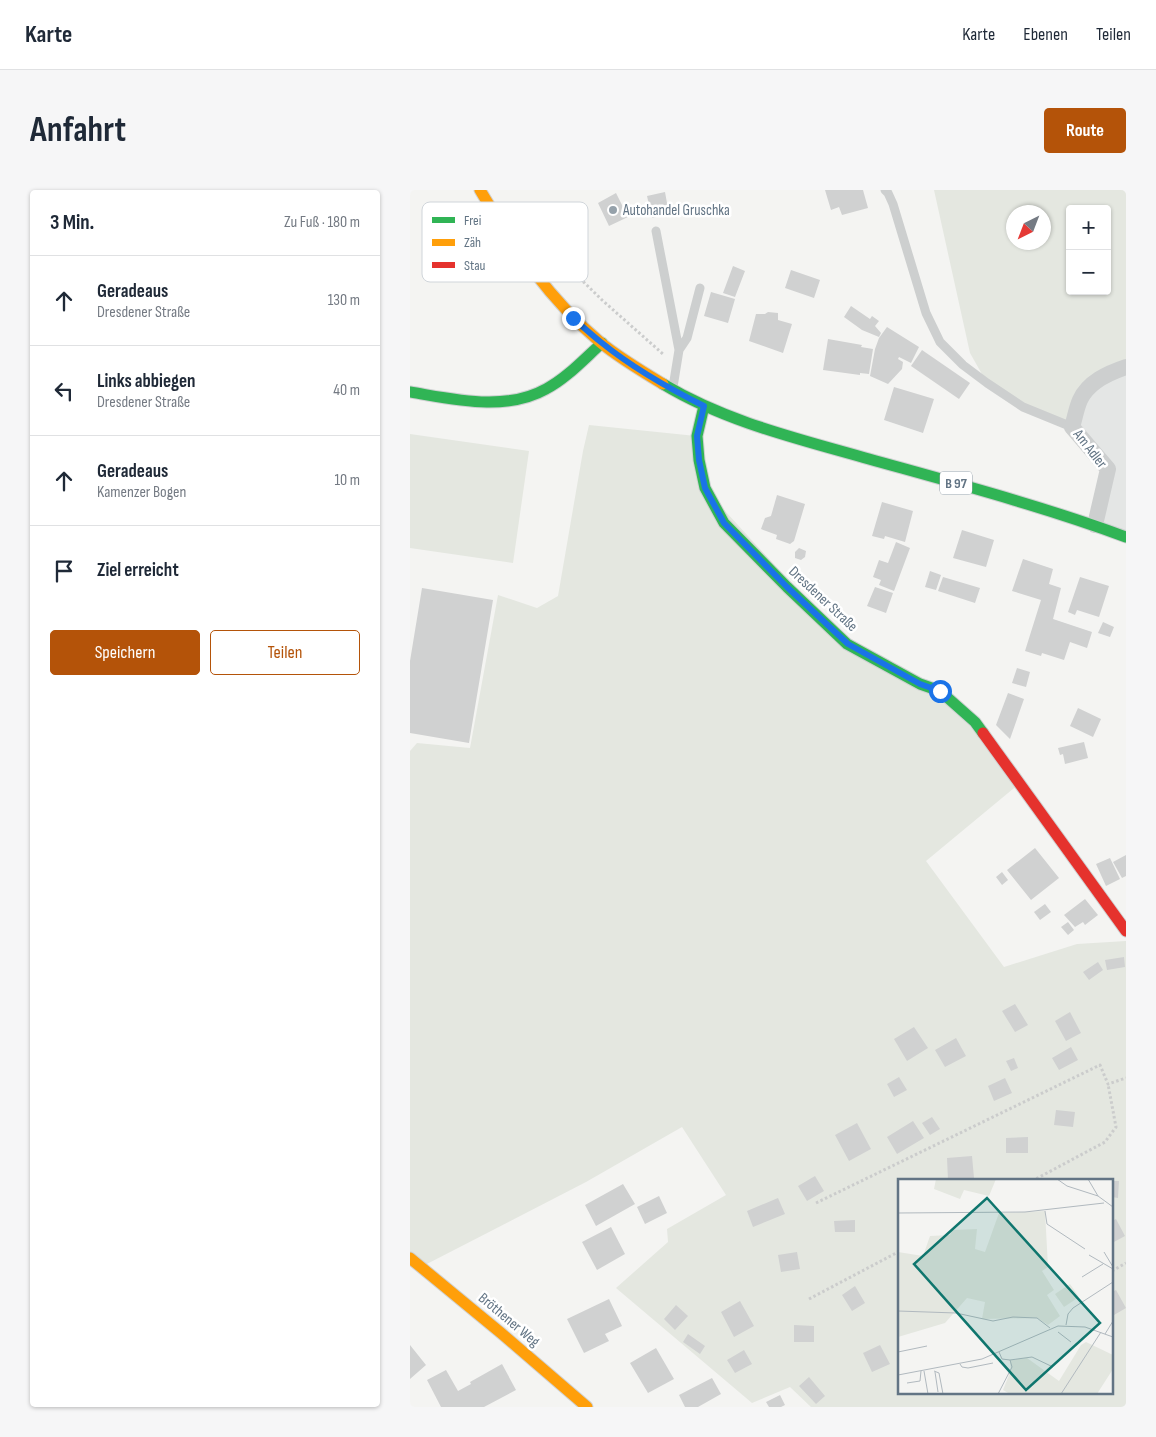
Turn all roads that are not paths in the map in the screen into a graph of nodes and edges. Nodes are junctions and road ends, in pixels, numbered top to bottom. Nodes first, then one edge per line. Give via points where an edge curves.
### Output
1 (480, 190) edge
2 (884, 190) edge
3 (487, 202) edge
4 (656, 231) dead end
5 (542, 282) edge
6 (700, 288) dead end
7 (602, 343) junction
8 (679, 350) junction
9 (1126, 366) edge
10 (672, 390) junction
11 (410, 392) edge
12 (704, 406) junction
13 (1072, 427) junction
14 (1095, 525) junction
15 (1126, 537) edge
16 (1126, 931) edge
17 (410, 1258) edge
18 (587, 1407) edge

1 - 3 street, B 97
2 - 13 lane via 893,204 926,313 940,342 963,365 1023,408
4 - 8 lane
5 - 7 street, B 97 via 573,318
6 - 8 lane via 686,338
7 - 10 street, B 97
7 - 11 street via 561,380 535,395 508,401 480,402
8 - 10 lane
9 - 13 street, Am Adler via 1095,381 1080,399
10 - 12 street, B 97
12 - 14 street, B 97 via 784,434
12 - 16 street, Dresdener Straße via 697,436 699,460 705,488 724,523 848,644 920,684 940,691 975,722
13 - 14 street, Am Adler via 1108,468
14 - 15 street, B 97
17 - 18 street, Bröthener Weg

